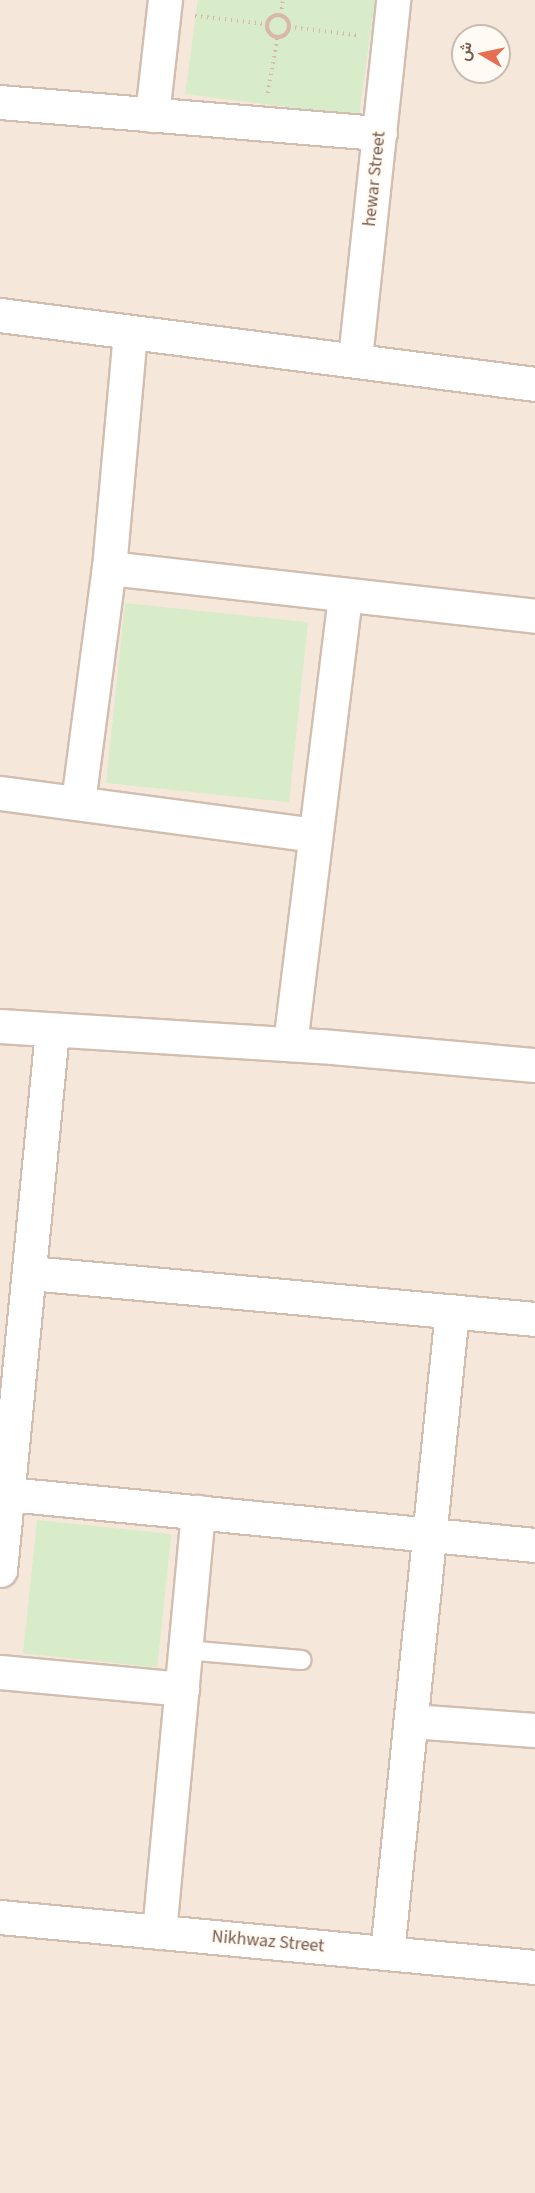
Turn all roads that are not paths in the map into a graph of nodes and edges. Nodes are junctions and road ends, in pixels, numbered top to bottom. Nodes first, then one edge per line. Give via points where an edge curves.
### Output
1 (393, 0) edge
2 (164, 6) edge
3 (0, 102) edge
4 (152, 115) junction
5 (381, 133) junction
6 (0, 315) edge
7 (130, 333) junction
8 (355, 358) junction
9 (535, 384) edge
10 (109, 568) junction
11 (345, 595) junction
12 (535, 616) edge
13 (0, 793) edge
14 (78, 802) junction
15 (314, 835) junction
16 (0, 1026) edge
17 (52, 1031) junction
18 (290, 1044) junction
19 (535, 1065) edge
20 (30, 1273) junction
21 (452, 1311) junction
22 (535, 1319) edge
23 (8, 1494) junction
24 (198, 1512) junction
25 (429, 1535) junction
26 (535, 1545) edge
27 (0, 1570) edge
28 (185, 1650) junction
29 (302, 1660) dead end
30 (0, 1672) edge
31 (182, 1689) junction
32 (411, 1721) junction
33 (535, 1730) edge
34 (0, 1917) edge
35 (159, 1932) junction
36 (387, 1953) junction
37 (535, 1967) edge

1 - 5 street, hewar Street
2 - 4 street
3 - 4 street
4 - 5 street
5 - 8 street, hewar Street
6 - 7 street
7 - 8 street
7 - 10 street
8 - 9 street
10 - 11 street
10 - 14 street
11 - 12 street
11 - 15 street
13 - 14 street
14 - 15 street
15 - 18 street
16 - 17 street
17 - 18 street
17 - 20 street
18 - 19 street
20 - 21 street
20 - 23 street
21 - 22 street
21 - 25 street
23 - 24 street
23 - 27 street
24 - 25 street
24 - 28 street
25 - 26 street
25 - 32 street
28 - 29 lane
28 - 31 street
30 - 31 street
31 - 35 street
32 - 33 street
32 - 36 street
34 - 35 street, Nikhwaz Street
35 - 36 street, Nikhwaz Street
36 - 37 street, Nikhwaz Street

